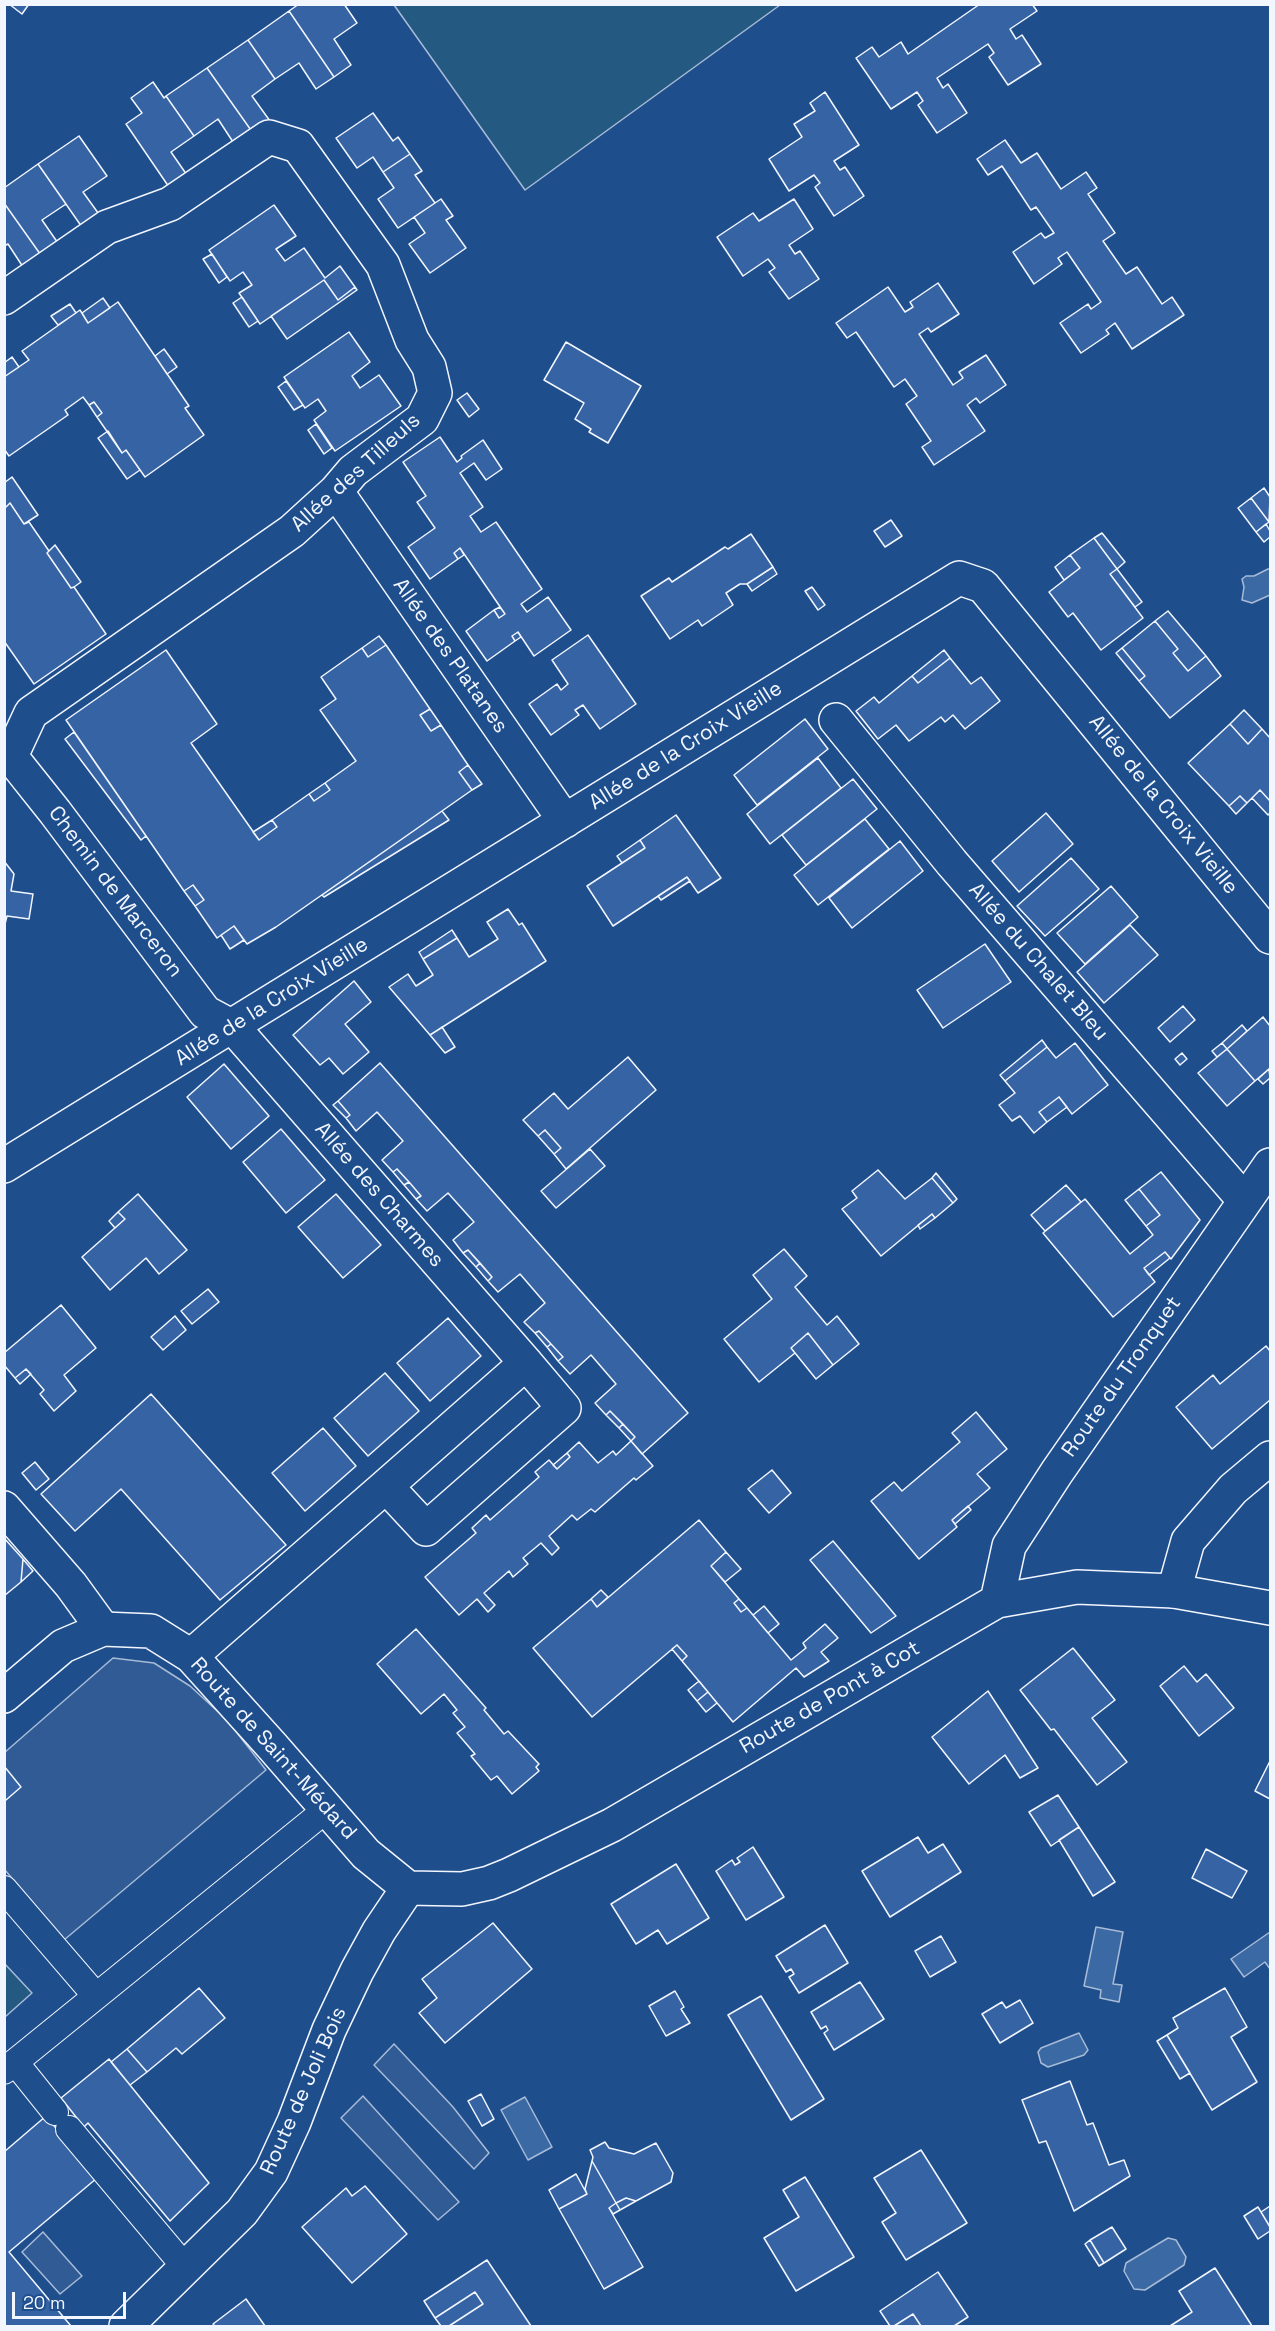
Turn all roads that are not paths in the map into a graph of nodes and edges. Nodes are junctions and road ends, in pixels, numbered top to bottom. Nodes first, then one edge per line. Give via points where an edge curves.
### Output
1 (4, 298) edge
2 (336, 491) junction
3 (836, 720) dead end
4 (8, 752) edge
5 (565, 821) junction
6 (1270, 937) edge
7 (233, 1027) junction
8 (1270, 1165) edge
9 (4, 1166) edge
10 (1244, 1200) junction
11 (526, 1363) junction
12 (1270, 1458) edge
13 (386, 1486) junction
14 (4, 1508) edge
15 (1174, 1592) junction
16 (997, 1601) junction
17 (1270, 1608) edge
18 (103, 1629) junction
19 (191, 1656) junction
20 (4, 1696) edge
21 (327, 1809) junction
22 (408, 1888) junction
23 (4, 1889) edge
24 (96, 1996) junction
25 (10, 2067) edge
26 (185, 2267) junction
27 (126, 2326) edge

1 - 2 street, Allée des Tilleuls via 107,227 170,204 269,137 298,146 383,265 412,340 429,367 435,393 423,419 353,471
2 - 4 street, Allée des Tilleuls via 292,531 31,712
2 - 5 street, Allée des Platanes
3 - 10 street, Allée du Chalet Bleu via 952,863
4 - 7 street, Chemin de Marceron via 205,1012
5 - 6 street, Allée de la Croix Vieille via 959,578 983,586
5 - 7 street, Allée de la Croix Vieille
7 - 9 street, Allée de la Croix Vieille
7 - 11 street, Allée des Charmes
8 - 10 street, Route du Tronquet
10 - 16 street, Route du Tronquet via 1009,1546
11 - 13 street
11 - 13 street, Allée des Charmes via 564,1408 426,1529
12 - 15 street via 1233,1489 1188,1541
13 - 19 street
14 - 18 street via 71,1585
15 - 16 street, Route de Pont à Cot via 1077,1587
15 - 17 street, Route de Pont à Cot
16 - 22 street, Route de Pont à Cot via 612,1826 489,1883 462,1889
18 - 19 street, Route de Saint-Médard via 151,1631
18 - 20 street, Route de Saint-Médard via 63,1646
19 - 21 street, Route de Saint-Médard
21 - 22 street, Route de Saint-Médard via 366,1854
21 - 24 street
22 - 26 street, Route de Joli Bois via 357,1971 271,2172 242,2212
23 - 24 street
24 - 25 street
25 - 26 street via 62,2120
26 - 27 street, Route de Joli Bois

